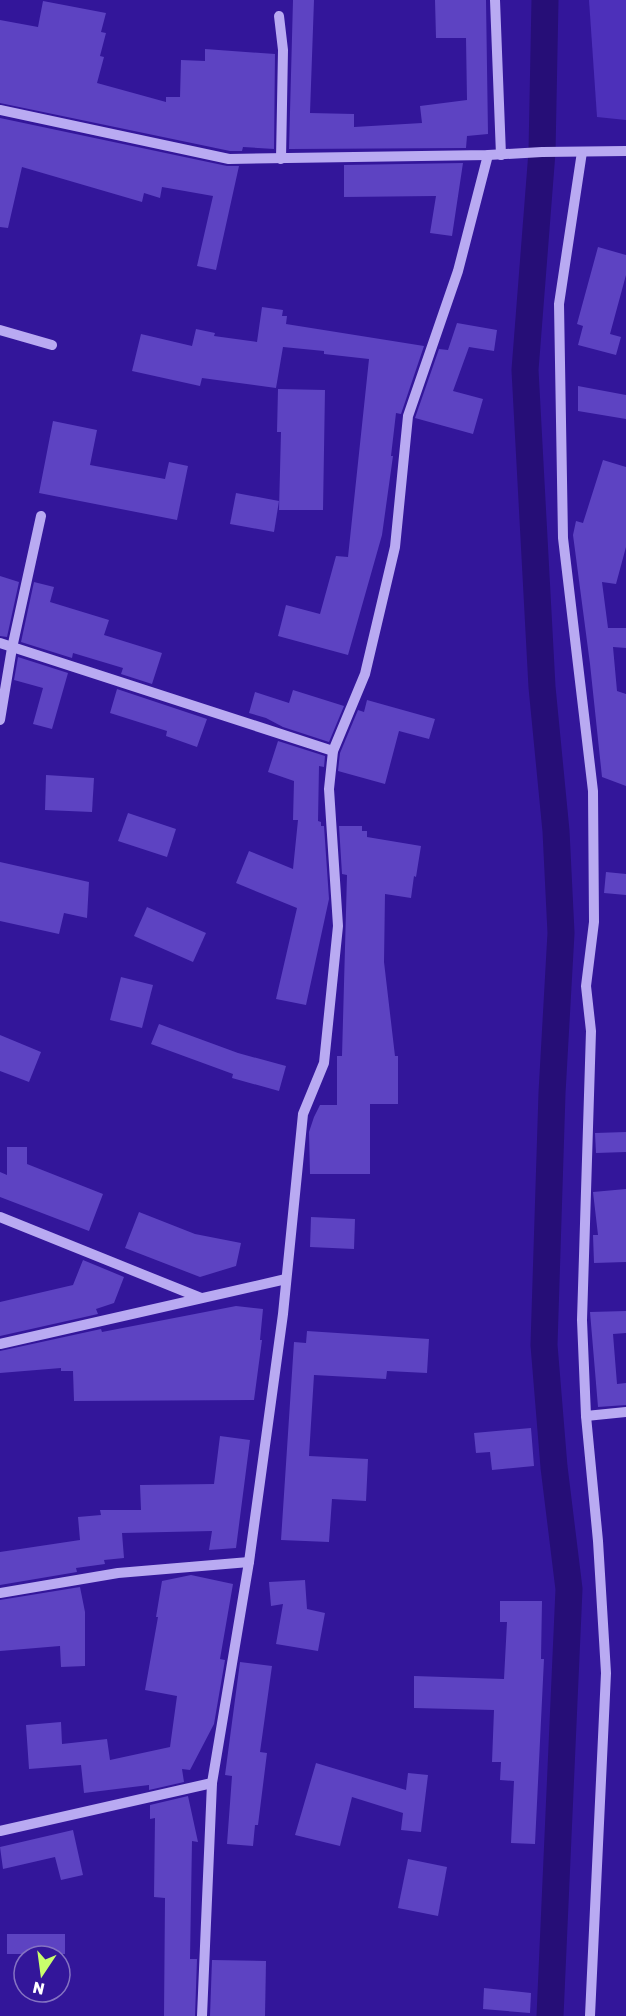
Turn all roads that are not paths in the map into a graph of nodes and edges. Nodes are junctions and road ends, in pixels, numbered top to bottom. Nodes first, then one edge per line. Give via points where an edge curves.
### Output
1 (495, 0) edge
2 (279, 16) dead end
3 (0, 110) edge
4 (626, 151) edge
5 (582, 152) junction
6 (488, 155) junction
7 (501, 155) junction
8 (281, 159) junction
9 (0, 330) edge
10 (52, 345) dead end
11 (41, 516) dead end
12 (0, 643) edge
13 (12, 648) junction
14 (0, 720) edge
15 (333, 751) junction
16 (0, 1217) edge
17 (286, 1279) junction
18 (202, 1298) junction
19 (0, 1344) edge
20 (626, 1412) edge
21 (586, 1416) junction
22 (249, 1562) junction
23 (0, 1593) edge
24 (212, 1783) junction
25 (0, 1831) edge
26 (202, 2016) edge
27 (590, 2016) edge

1 - 7 street
2 - 8 street via 283,50
3 - 8 street via 229,159
4 - 5 street
5 - 7 street
5 - 21 street via 560,304 562,538 593,791 594,922 585,986 591,1031 582,1320
6 - 7 street
6 - 8 street
6 - 15 street via 458,271 408,416 395,547 365,674
9 - 10 street
11 - 13 street
12 - 13 street
13 - 14 street
13 - 15 street
15 - 17 street via 330,789 338,926 324,1063 303,1114
16 - 18 street
17 - 18 street
17 - 22 street
18 - 19 street
20 - 21 street
21 - 27 street via 606,1673
22 - 23 street via 118,1573
22 - 24 street
24 - 25 street
24 - 26 street

